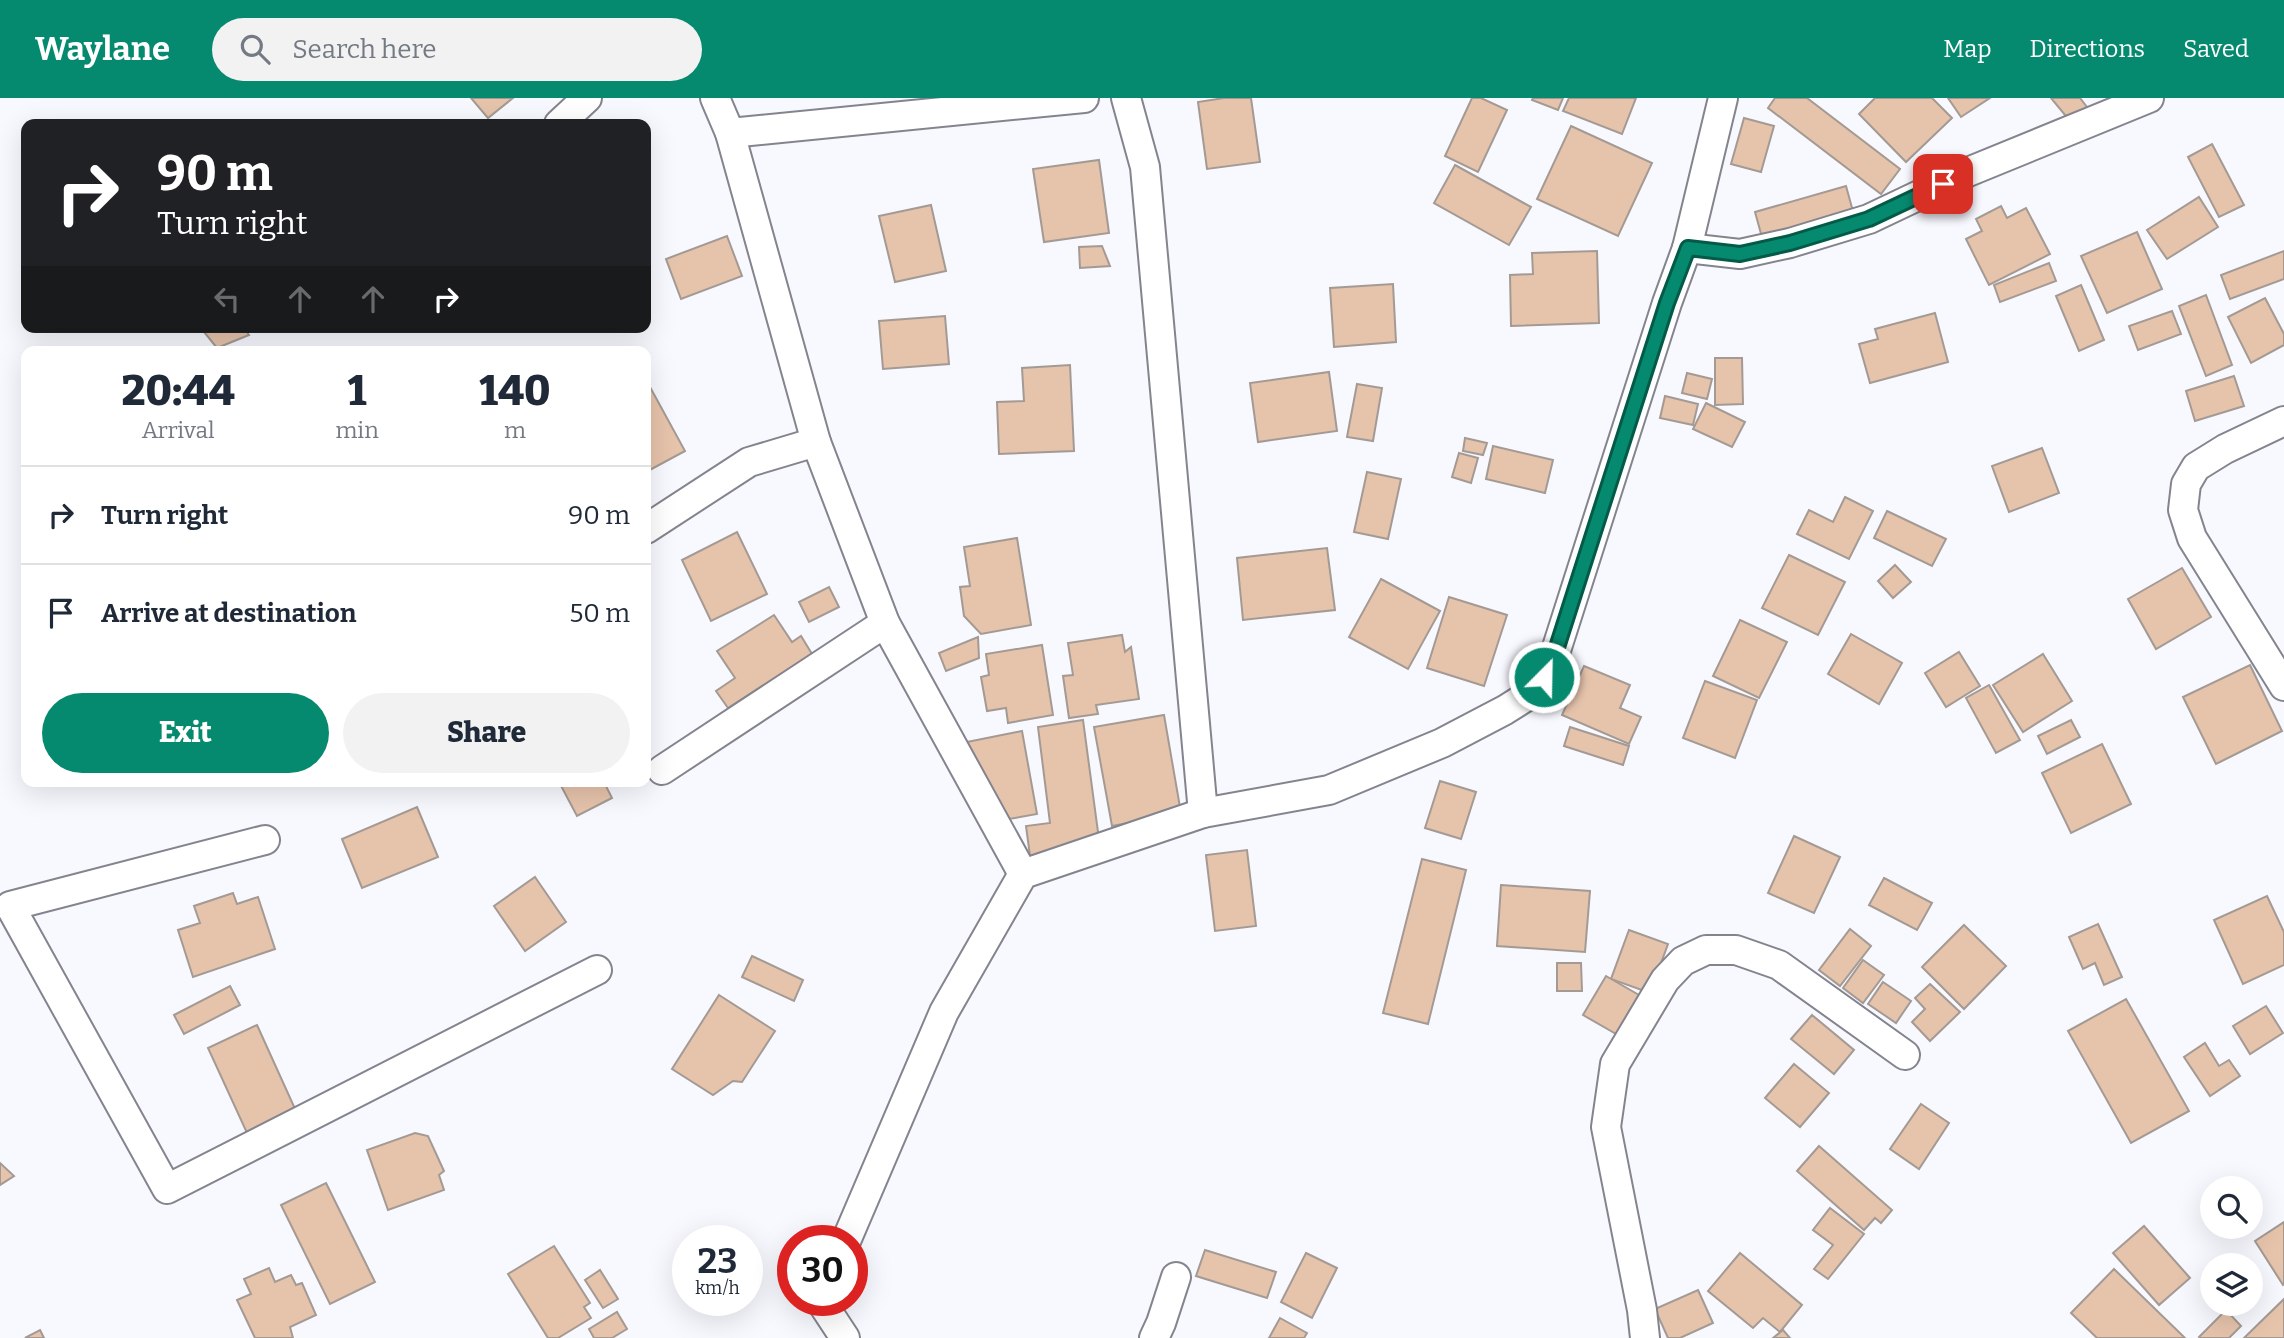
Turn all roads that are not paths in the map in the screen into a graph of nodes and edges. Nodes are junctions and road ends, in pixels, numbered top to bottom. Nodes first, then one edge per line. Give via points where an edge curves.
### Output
1 (587, 98) edge
2 (715, 98) edge
3 (1084, 98) edge
4 (1126, 98) edge
5 (1723, 98) edge
6 (2149, 98) edge
7 (564, 119) edge
8 (730, 133) junction
9 (1688, 248) junction
10 (2284, 421) edge
11 (816, 442) junction
12 (651, 526) edge
13 (886, 623) junction
14 (2284, 686) edge
15 (662, 770) dead end
16 (1203, 813) junction
17 (265, 840) dead end
18 (1023, 874) junction
19 (597, 970) dead end
20 (1905, 1055) dead end
21 (853, 1225) edge
22 (1176, 1277) dead end
23 (831, 1316) edge
24 (845, 1338) edge
25 (1154, 1338) edge
26 (1645, 1338) edge

1 - 7 street
2 - 8 street
3 - 8 street
4 - 16 street via 1144,167
5 - 9 street
6 - 9 street via 1968,172 1869,219 1740,254
8 - 11 street
9 - 16 street via 1552,663 1535,691 1442,743 1329,790
10 - 14 street via 2196,467 2186,484 2183,510 2192,538
11 - 12 street via 749,462
11 - 13 street
13 - 15 street
13 - 18 street
16 - 18 street
17 - 19 street via 10,906 167,1189
18 - 21 street via 943,1012
20 - 26 street via 1779,965 1736,950 1706,950 1683,961 1665,981 1615,1064 1606,1127
22 - 25 street
23 - 24 street

